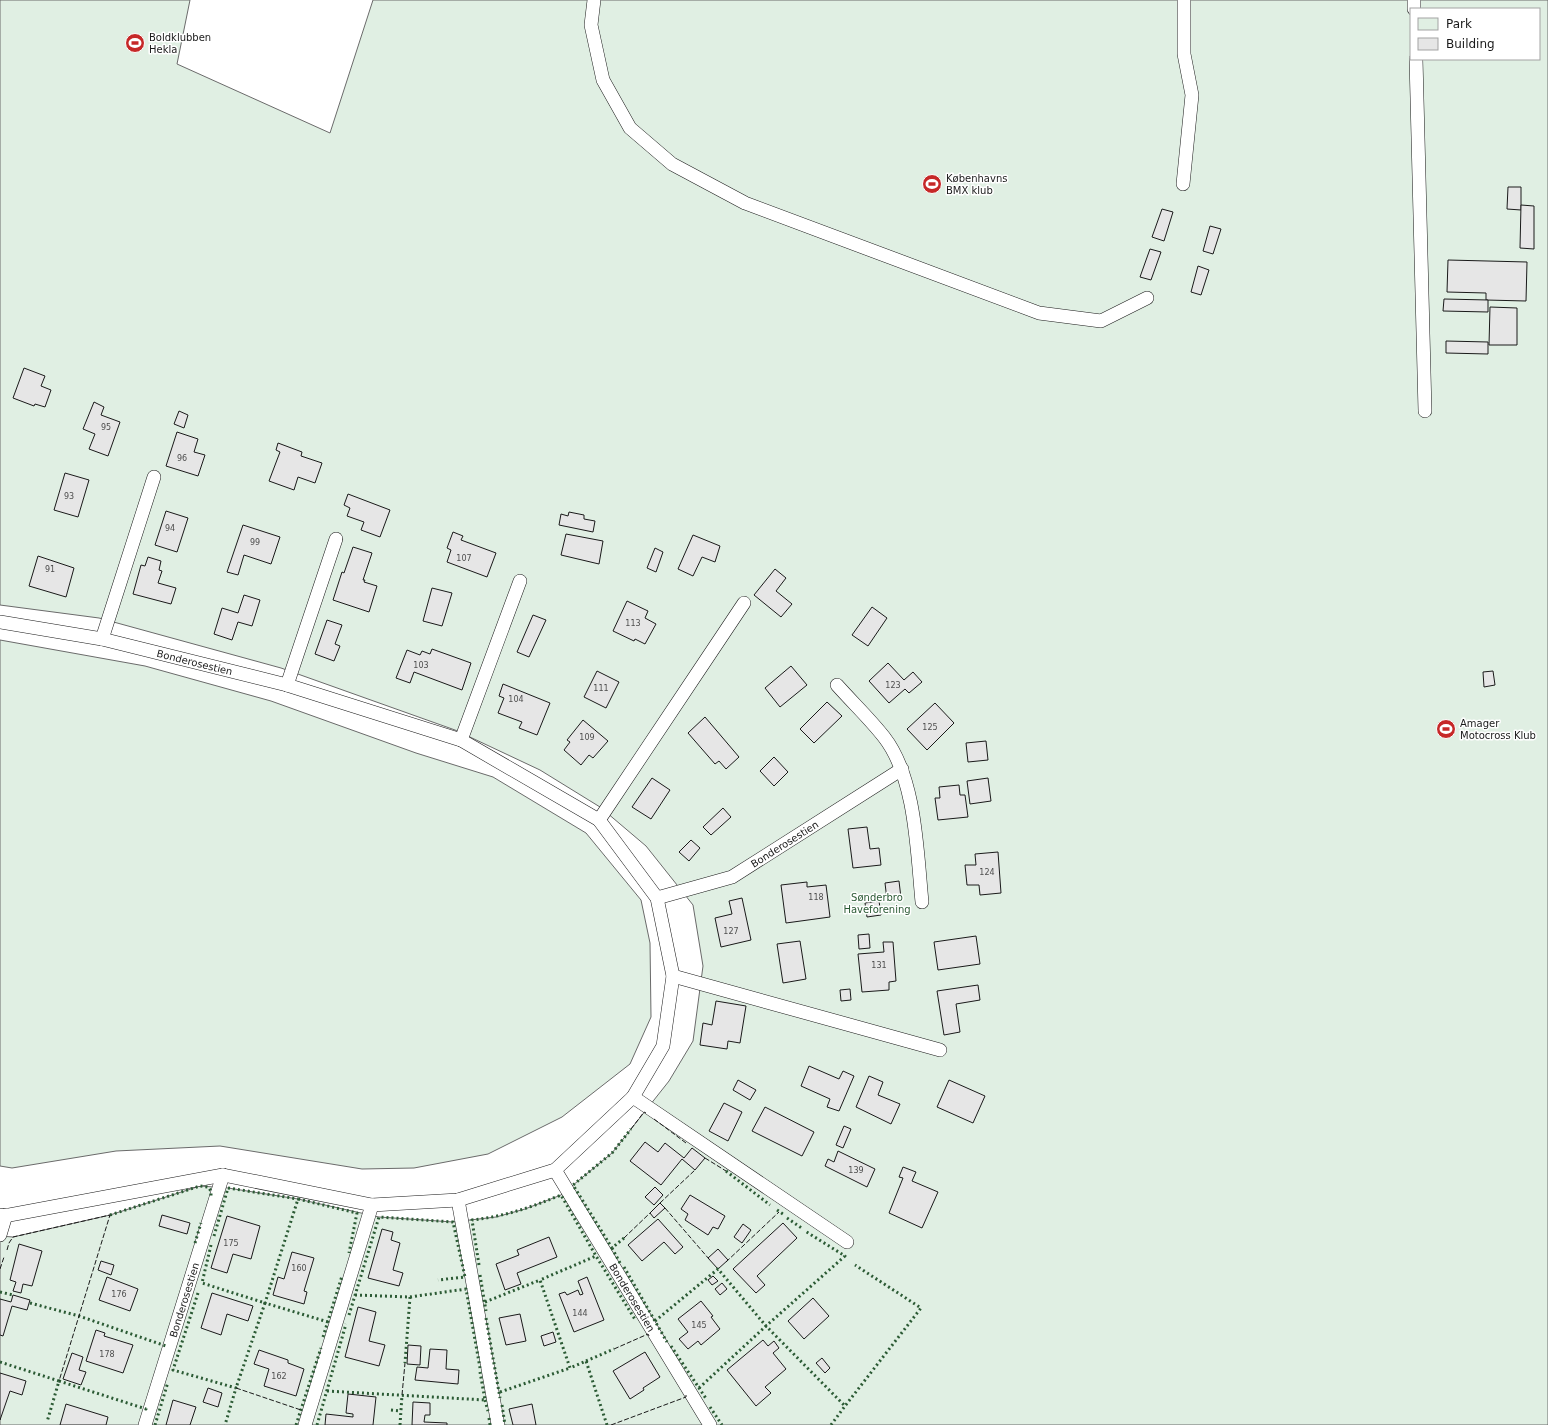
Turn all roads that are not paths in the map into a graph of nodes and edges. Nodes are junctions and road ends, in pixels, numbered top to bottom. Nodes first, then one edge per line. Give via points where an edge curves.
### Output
1 (594, 0) edge
2 (1184, 0) edge
3 (1416, 60) edge
4 (1183, 184) dead end
5 (1147, 298) dead end
6 (1425, 411) dead end
7 (154, 477) dead end
8 (336, 539) dead end
9 (520, 581) dead end
10 (744, 603) dead end
11 (0, 622) edge
12 (102, 639) junction
13 (287, 685) junction
14 (837, 685) dead end
15 (461, 740) junction
16 (902, 769) junction
17 (599, 820) junction
18 (657, 898) junction
19 (922, 902) dead end
20 (673, 976) junction
21 (940, 1050) dead end
22 (633, 1097) junction
23 (555, 1170) junction
24 (223, 1176) junction
25 (458, 1200) junction
26 (372, 1205) junction
27 (3, 1215) edge
28 (0, 1235) edge
29 (847, 1242) dead end
30 (145, 1425) edge
31 (305, 1425) edge
32 (498, 1425) edge
33 (710, 1425) edge

1 - 5 lane via 591,25 603,80 630,128 672,164 745,203 1039,313 1101,321
2 - 4 lane via 1184,54 1192,95
3 - 6 lane
7 - 12 lane
8 - 13 lane
9 - 15 lane
10 - 17 lane
11 - 12 lane, Bonderosestien
12 - 13 lane, Bonderosestien
13 - 15 lane, Bonderosestien
14 - 16 lane via 885,738
15 - 17 lane, Bonderosestien
16 - 18 lane, Bonderosestien via 732,877
16 - 19 lane via 911,803
17 - 18 lane, Bonderosestien
18 - 20 lane, Bonderosestien
20 - 21 lane
20 - 22 lane, Bonderosestien via 663,1046
22 - 23 lane, Bonderosestien
22 - 29 lane
23 - 25 lane, Bonderosestien
23 - 33 lane, Bonderosestien
24 - 26 lane, Bonderosestien
24 - 27 lane, Bonderosestien
24 - 30 lane, Bonderosestien
25 - 26 lane, Bonderosestien
25 - 32 lane
26 - 31 lane
27 - 28 lane, Bonderosestien

